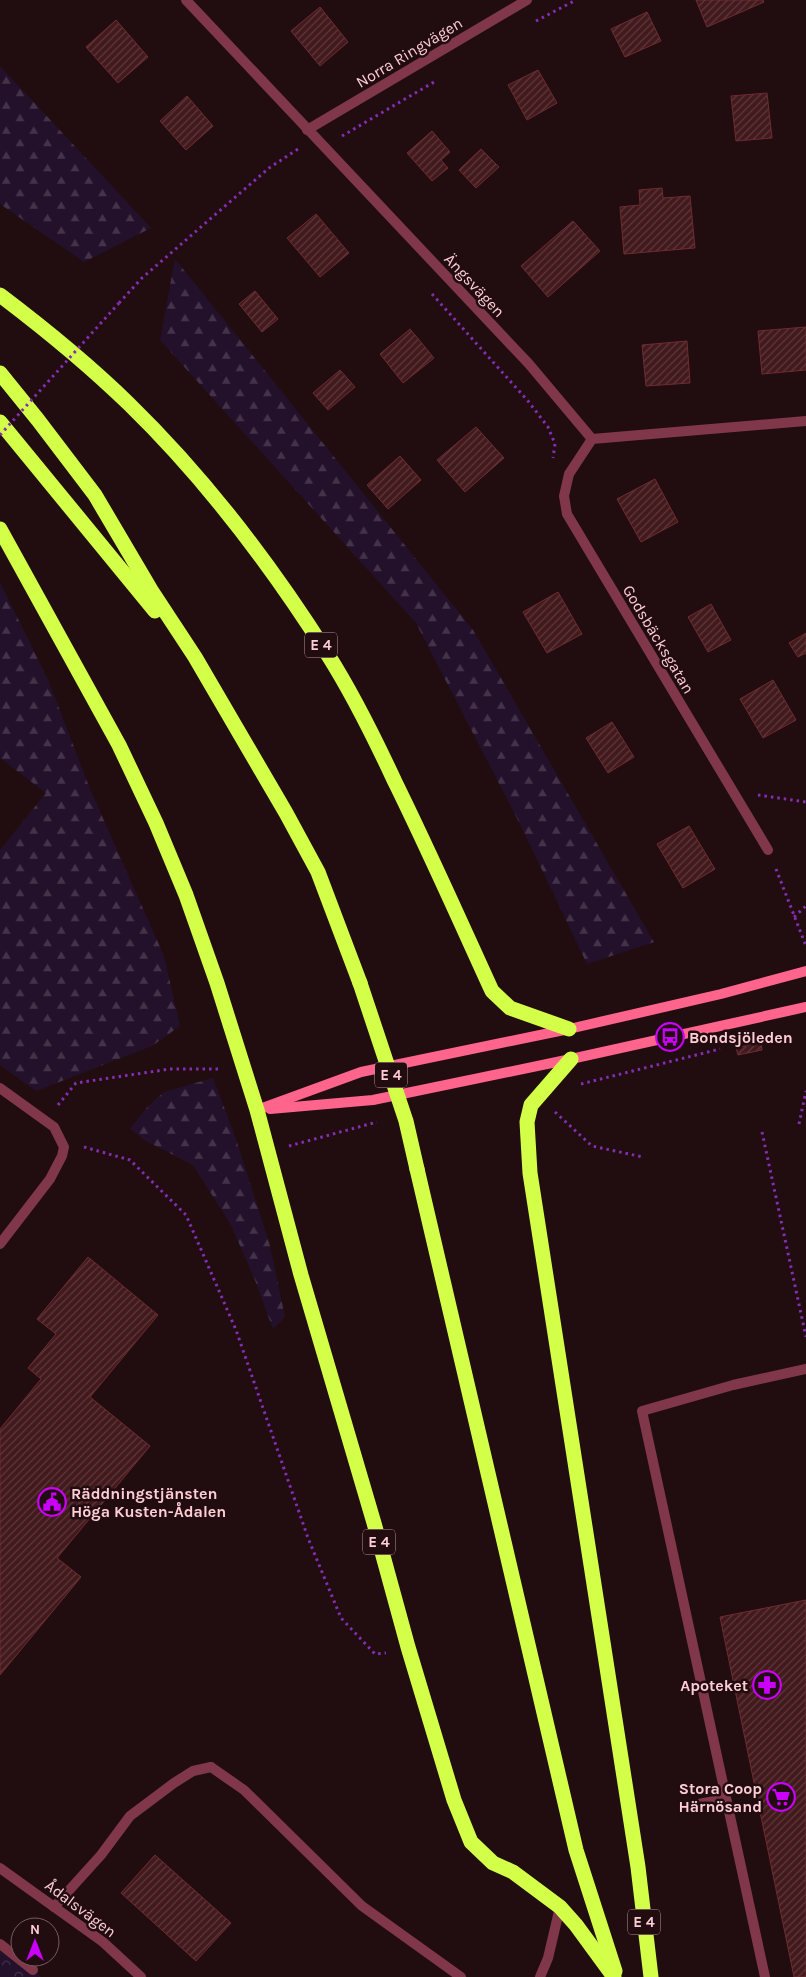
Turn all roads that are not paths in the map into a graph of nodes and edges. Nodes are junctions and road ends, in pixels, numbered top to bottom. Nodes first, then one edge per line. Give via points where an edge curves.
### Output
1 (186, 0) edge
2 (527, 0) edge
3 (307, 130) junction
4 (0, 295) edge
5 (0, 373) edge
6 (806, 421) edge
7 (0, 422) edge
8 (592, 439) junction
9 (0, 529) edge
10 (195, 657) junction
11 (768, 850) road end
12 (806, 971) edge
13 (806, 1007) edge
14 (569, 1029) junction
15 (570, 1059) junction
16 (0, 1088) edge
17 (257, 1110) junction
18 (0, 1244) edge
19 (806, 1369) edge
20 (726, 1799) junction
21 (693, 1805) dead end
22 (0, 1868) edge
23 (54, 1907) junction
24 (560, 1907) junction
25 (0, 1944) edge
26 (33, 1970) dead end
27 (140, 1977) edge
28 (461, 1977) edge
29 (540, 1977) edge
30 (616, 1977) edge
31 (651, 1977) edge
32 (765, 1977) edge

1 - 3 street, Ängsvägen
2 - 3 street, Norra Ringvägen
3 - 8 street, Ängsvägen via 529,364
4 - 14 highway, E 4 via 94,371 130,405 208,488 264,559 329,656 366,722 492,991 510,1008
5 - 10 highway, E 4 via 95,495
6 - 8 street
7 - 10 highway, E 4
8 - 11 street, Godsbäcksgatan via 569,474 564,496 567,514
9 - 17 highway, E 4 via 119,745 156,823 208,956
10 - 30 highway, E 4, bridge via 318,872 360,983 406,1121 545,1725 576,1850
12 - 14 main road
13 - 15 main road
14 - 17 main road via 361,1072
15 - 17 main road via 373,1100
15 - 31 highway, E 4 via 531,1105 527,1122 530,1173 638,1867
16 - 18 street via 54,1127 64,1147 50,1179
17 - 24 highway, E 4 via 301,1275 454,1800 471,1842 493,1863 513,1872
19 - 20 street via 733,1385 642,1411
20 - 21 street
20 - 32 street
22 - 23 street, Ådalsvägen
23 - 27 street, Ådalsvägen via 103,1942
23 - 28 street via 101,1855 130,1816 174,1782 193,1771 211,1767 244,1790 362,1906
24 - 29 street
24 - 30 highway, E 4
25 - 26 street

